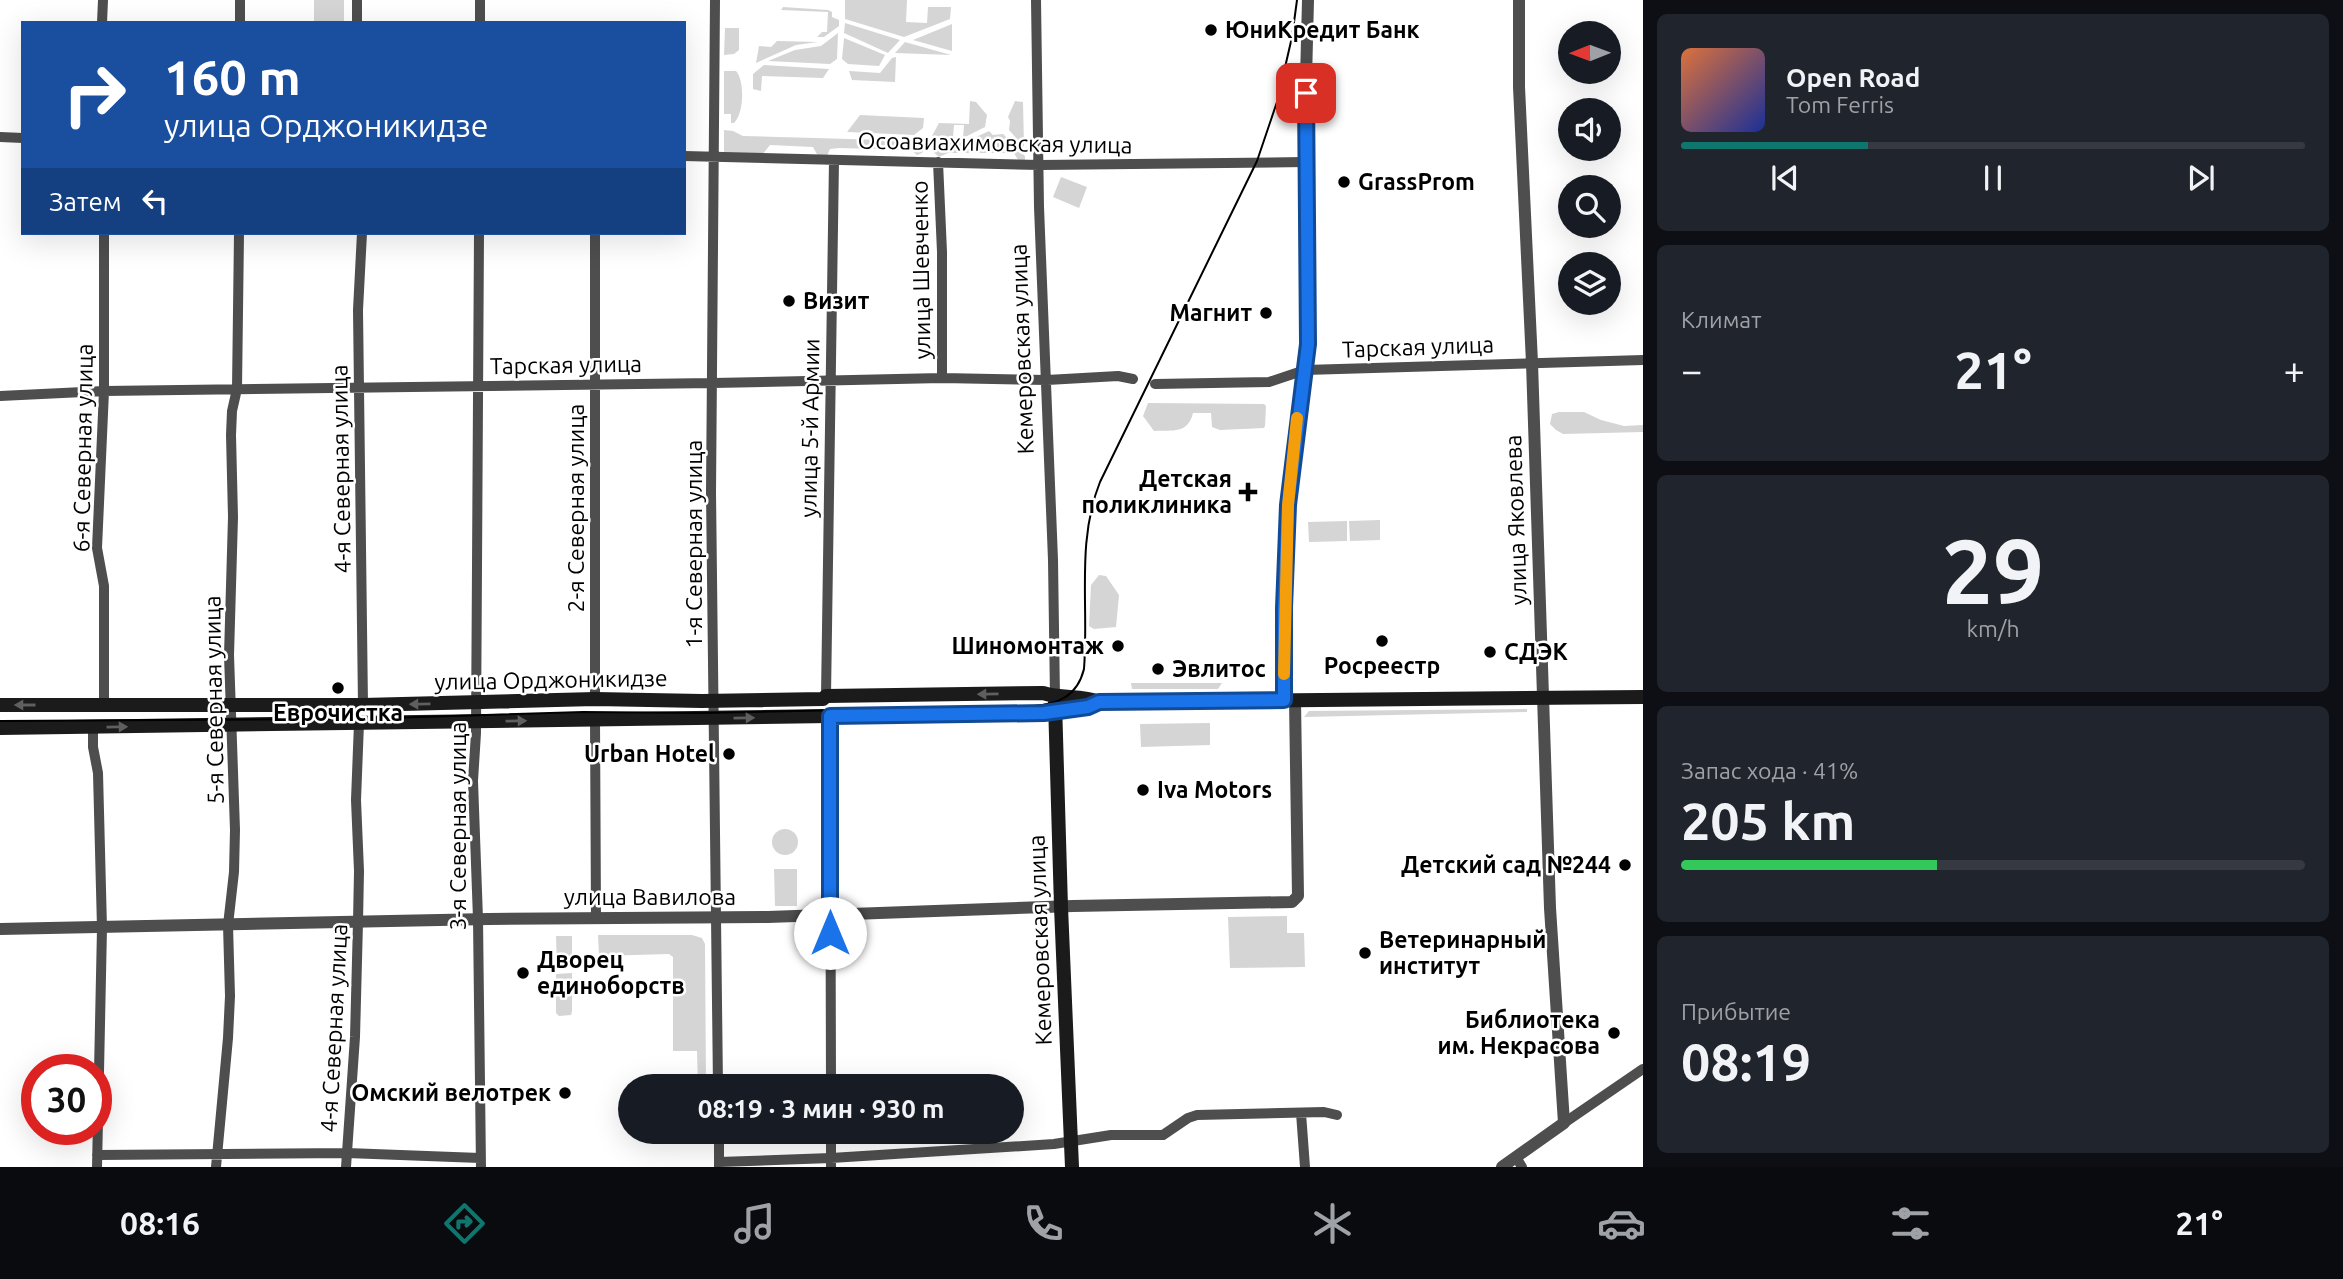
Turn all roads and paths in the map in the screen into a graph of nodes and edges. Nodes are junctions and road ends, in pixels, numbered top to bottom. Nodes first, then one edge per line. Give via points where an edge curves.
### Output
1 (103, 0) edge
2 (240, 0) edge
3 (357, 0) edge
4 (480, 0) edge
5 (715, 0) edge
6 (1036, 0) edge
7 (1308, 0) edge
8 (1518, 0) edge
9 (102, 21) edge
10 (240, 21) edge
11 (357, 21) edge
12 (480, 21) edge
13 (0, 137) edge
14 (21, 138) edge
15 (686, 156) edge
16 (714, 157) junction
17 (834, 160) junction
18 (938, 162) junction
19 (1306, 162) junction
20 (1040, 164) junction
21 (104, 235) edge
22 (239, 235) edge
23 (362, 235) edge
24 (479, 235) edge
25 (596, 235) edge
26 (1643, 360) edge
27 (1532, 363) junction
28 (1305, 370) junction
29 (942, 378) junction
30 (1133, 379) dead end
31 (1047, 380) junction
32 (830, 381) junction
33 (713, 383) junction
34 (595, 384) junction
35 (1155, 384) dead end
36 (478, 386) junction
37 (361, 387) junction
38 (237, 390) junction
39 (104, 391) junction
40 (0, 396) edge
41 (826, 696) junction
42 (1643, 697) edge
43 (1542, 698) junction
44 (596, 699) junction
45 (1290, 700) junction
46 (714, 701) junction
47 (477, 703) junction
48 (1056, 704) junction
49 (0, 705) edge
50 (104, 705) junction
51 (230, 705) junction
52 (363, 705) junction
53 (830, 716) junction
54 (715, 718) junction
55 (595, 720) junction
56 (476, 722) junction
57 (359, 723) junction
58 (230, 725) junction
59 (93, 727) junction
60 (0, 728) edge
61 (1061, 906) junction
62 (830, 915) junction
63 (717, 917) junction
64 (596, 918) junction
65 (478, 919) junction
66 (358, 922) junction
67 (228, 925) junction
68 (102, 928) junction
69 (0, 929) edge
70 (1643, 1069) edge
71 (718, 1074) edge
72 (831, 1074) edge
73 (1301, 1113) junction
74 (1336, 1115) dead end
75 (1564, 1123) junction
76 (1071, 1142) junction
77 (719, 1144) edge
78 (831, 1144) edge
79 (217, 1153) junction
80 (347, 1153) junction
81 (97, 1154) junction
82 (480, 1162) edge
83 (831, 1162) edge
84 (1519, 1162) edge
85 (719, 1164) edge
86 (97, 1167) edge
87 (216, 1167) edge
88 (346, 1167) edge
89 (1072, 1167) edge
90 (1305, 1167) edge
91 (1502, 1167) edge

1 - 9 street
2 - 10 street
3 - 11 street
4 - 12 street
5 - 16 street, 1-я Северная улица
6 - 20 street, Кемеровская улица
7 - 19 street
8 - 27 street, улица Яковлева
13 - 14 street
15 - 16 street, Осоавиахимовская улица
16 - 17 street, Осоавиахимовская улица
16 - 33 street, 1-я Северная улица
17 - 18 street, Осоавиахимовская улица
17 - 32 street, улица 5-й Армии
18 - 20 street, Осоавиахимовская улица
18 - 29 street, улица Шевченко
19 - 20 street, Осоавиахимовская улица
19 - 28 street
20 - 31 street, Кемеровская улица
21 - 39 street, 6-я Северная улица
22 - 38 street, 5-я Северная улица
23 - 37 street, 4-я Северная улица
24 - 36 street, 3-я Северная улица
25 - 34 street, 2-я Северная улица
26 - 27 street, Тарская улица
27 - 28 street, Тарская улица
27 - 43 street, улица Яковлева
28 - 35 street, Тарская улица via 1269,382
28 - 45 street via 1288,505 1284,608
29 - 31 street, Тарская улица
29 - 32 street, Тарская улица
30 - 31 street, Тарская улица
31 - 48 street, Кемеровская улица
32 - 33 street, Тарская улица
32 - 41 street, улица 5-й Армии
33 - 34 street, Тарская улица
33 - 46 street, 1-я Северная улица
34 - 36 street, Тарская улица
34 - 44 street, 2-я Северная улица
36 - 37 street, Тарская улица
36 - 47 street, 3-я Северная улица
37 - 38 street, Тарская улица
37 - 52 street, 4-я Северная улица
38 - 39 street, Тарская улица
38 - 51 street, 5-я Северная улица via 231,435
39 - 40 street, Тарская улица
39 - 50 street, 6-я Северная улица via 97,548 104,586
41 - 46 main road, улица Орджоникидзе
48 -> 41 main road, улица Орджоникидзе via 1044,693
42 - 43 main road, улица Орджоникидзе
43 - 45 main road, улица Орджоникидзе
43 - 75 street, улица Яковлева
44 - 46 main road, улица Орджоникидзе
44 - 47 main road, улица Орджоникидзе
45 - 48 main road, улица Орджоникидзе via 1099,702 1084,697
45 - 61 street, улица Вавилова via 1298,896 1292,902
46 - 54 street, 1-я Северная улица
47 -> 52 main road, улица Орджоникидзе
47 - 56 street, 3-я Северная улица
48 - 53 main road, улица Орджоникидзе
48 - 61 main road, Кемеровская улица
50 -> 49 main road, улица Орджоникидзе
50 - 51 main road, улица Орджоникидзе
51 - 52 main road, улица Орджоникидзе
51 - 58 street, 5-я Северная улица
54 -> 53 main road, улица Орджоникидзе
53 - 62 street
54 - 55 main road, улица Орджоникидзе
54 - 63 street, 1-я Северная улица
56 -> 55 main road, улица Орджоникидзе
55 - 64 street
56 - 57 main road, улица Орджоникидзе
56 - 65 street, 3-я Северная улица via 473,780
57 - 58 main road, улица Орджоникидзе
57 - 66 street, 4-я Северная улица
59 -> 58 main road, улица Орджоникидзе
58 - 67 street, 5-я Северная улица via 235,830
59 - 60 main road, улица Орджоникидзе
59 - 68 street
61 - 62 street, улица Вавилова
61 - 76 main road, Кемеровская улица
62 - 63 street, улица Вавилова
62 - 72 street
63 - 64 street, улица Вавилова
63 - 71 street, 1-я Северная улица
64 - 65 street, улица Вавилова
65 - 66 street, улица Вавилова
65 - 82 street, 3-я Северная улица
66 - 67 street, улица Вавилова
66 - 80 street, 4-я Северная улица
67 - 68 street, улица Вавилова
67 - 79 street, 5-я Северная улица via 230,996
68 - 69 street, улица Вавилова
68 - 81 street
70 - 75 street
73 - 74 street
73 - 76 street via 1197,1115 1163,1135
73 - 90 street
75 - 84 street
76 - 83 street
76 - 89 main road, Кемеровская улица
77 - 85 street
78 - 83 street
79 - 80 street
79 - 81 street
79 - 87 street, 5-я Северная улица
80 - 82 street
80 - 88 street, 4-я Северная улица
81 - 86 street
83 - 85 street
84 - 91 street

